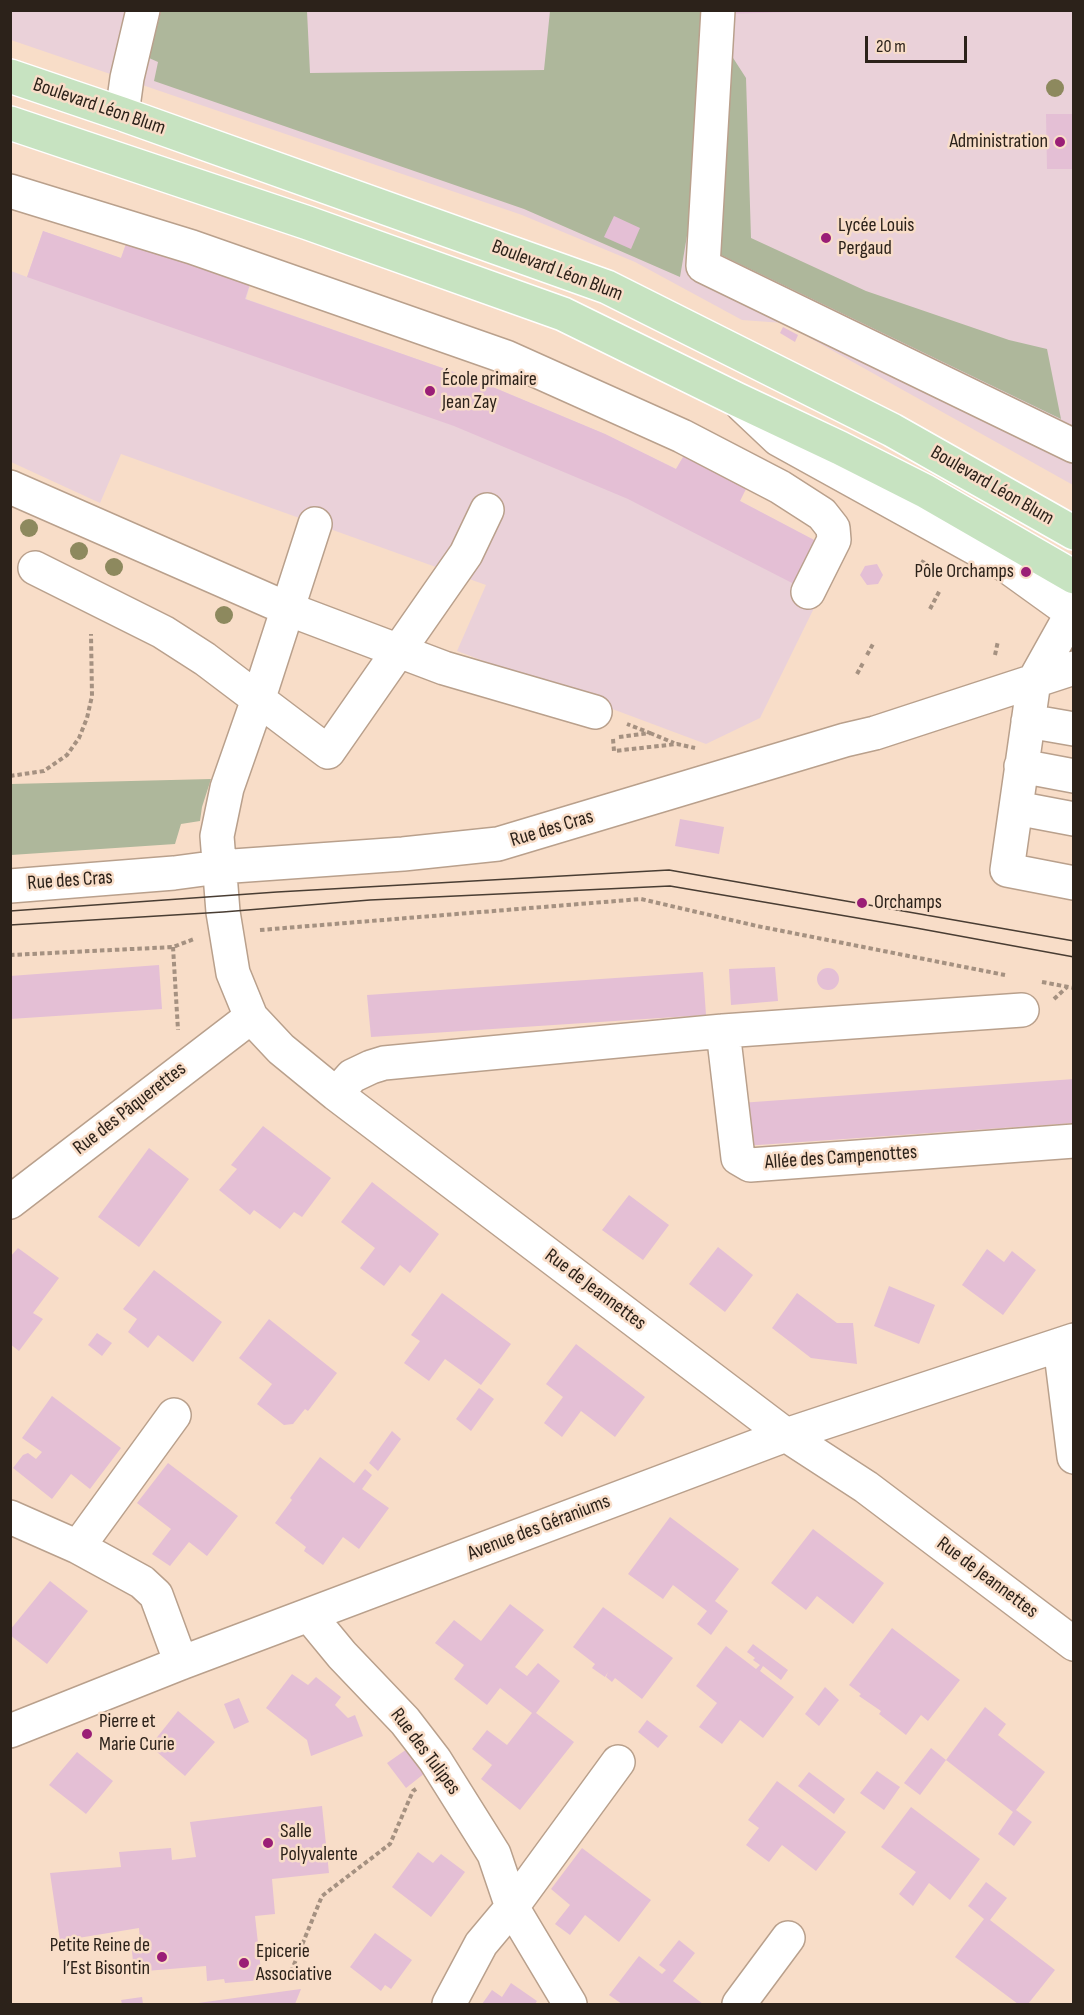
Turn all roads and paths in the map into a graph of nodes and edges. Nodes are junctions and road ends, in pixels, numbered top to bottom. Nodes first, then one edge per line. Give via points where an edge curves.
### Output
1 (143, 10) edge
2 (718, 10) edge
3 (10, 76) edge
4 (122, 114) junction
5 (10, 123) edge
6 (10, 191) edge
7 (736, 399) junction
8 (1074, 446) edge
9 (10, 487) edge
10 (487, 510) dead end
11 (315, 524) dead end
12 (1074, 533) edge
13 (921, 561) dead end
14 (35, 568) dead end
15 (942, 573) dead end
16 (1074, 577) edge
17 (940, 590) dead end
18 (808, 592) dead end
19 (90, 594) junction
20 (288, 609) junction
21 (930, 609) dead end
22 (998, 641) dead end
23 (873, 644) dead end
24 (399, 650) junction
25 (867, 655) dead end
26 (995, 655) dead end
27 (863, 663) dead end
28 (1074, 668) edge
29 (857, 674) dead end
30 (1034, 681) junction
31 (258, 699) junction
32 (595, 712) joint
33 (1028, 721) junction
34 (1074, 729) edge
35 (650, 733) junction
36 (677, 744) junction
37 (696, 748) dead end
38 (1022, 766) junction
39 (10, 776) edge
40 (1074, 776) edge
41 (1016, 808) junction
42 (1074, 819) edge
43 (219, 867) junction
44 (1074, 884) edge
45 (10, 886) edge
46 (258, 930) dead end
47 (195, 938) dead end
48 (173, 947) junction
49 (10, 955) edge
50 (1015, 977) dead end
51 (1074, 988) edge
52 (1029, 995) joint
53 (251, 1017) junction
54 (723, 1031) junction
55 (178, 1033) dead end
56 (336, 1094) junction
57 (1074, 1141) edge
58 (10, 1202) edge
59 (1067, 1342) edge
60 (174, 1415) dead end
61 (786, 1435) junction
62 (1074, 1457) edge
63 (10, 1518) edge
64 (78, 1547) junction
65 (309, 1615) junction
66 (1074, 1644) edge
67 (181, 1663) junction
68 (10, 1731) edge
69 (618, 1762) dead end
70 (420, 1786) dead end
71 (512, 1907) junction
72 (788, 1938) dead end
73 (291, 1972) dead end
74 (449, 2004) edge
75 (570, 2004) edge
76 (739, 2004) edge

1 - 4 street via 126,78
2 - 8 street via 703,266
3 - 4 main road, Boulevard Léon Blum
4 - 12 main road, Boulevard Léon Blum via 607,287 892,430
5 - 7 main road, Boulevard Léon Blum via 563,314
6 - 18 street via 192,247 506,357 682,436 780,487 822,514 833,528 834,540
7 - 16 main road, Boulevard Léon Blum via 925,491
7 - 30 street via 778,440 1004,564 1072,613
9 - 20 street
10 - 24 street via 466,554
11 - 20 street, Rue de Jeannettes
13 - 15 path
14 - 19 street
17 - 21 path
19 - 31 street via 206,659
19 - 39 path via 92,687 79,738 67,755 44,771
20 - 24 street
20 - 31 street, Rue de Jeannettes
22 - 26 path
23 - 25 path
24 - 31 street via 328,752
24 - 32 street via 444,668
27 - 29 path
28 - 30 street, Rue des Cras
30 - 33 street
30 - 43 street, Rue des Cras via 874,733 498,844
31 - 43 street, Rue de Jeannettes via 227,788 217,836
32 - 35 path
33 - 34 street
33 - 38 street
35 - 36 path
35 - 36 path via 613,737 614,751
36 - 37 path
38 - 40 street
38 - 41 street
41 - 42 street
41 - 44 street via 1007,870
43 - 45 street, Rue des Cras
43 - 53 street, Rue de Jeannettes via 233,973
46 - 50 path via 641,899
47 - 48 path
48 - 49 path
48 - 55 path
51 - 52 path
52 - 54 street
53 - 56 street, Rue de Jeannettes via 281,1049
53 - 58 street, Rue des Pâquerettes
54 - 56 street via 384,1063 352,1076
54 - 57 street, Allée des Campenottes via 738,1158 750,1165
56 - 61 street, Rue de Jeannettes
59 - 61 street, Avenue des Géraniums
59 - 62 street
60 - 64 street
61 - 65 street, Avenue des Géraniums
61 - 66 street, Rue de Jeannettes via 866,1487
63 - 64 street
64 - 67 street via 142,1582 156,1595
65 - 67 street, Avenue des Géraniums
65 - 71 street, Rue des Tulipes via 405,1721 435,1761 494,1854
67 - 68 street, Avenue des Géraniums
69 - 71 street
70 - 73 path via 413,1791 390,1844 322,1896
71 - 74 street via 481,1944
71 - 75 street, Rue des Tulipes
72 - 76 street

